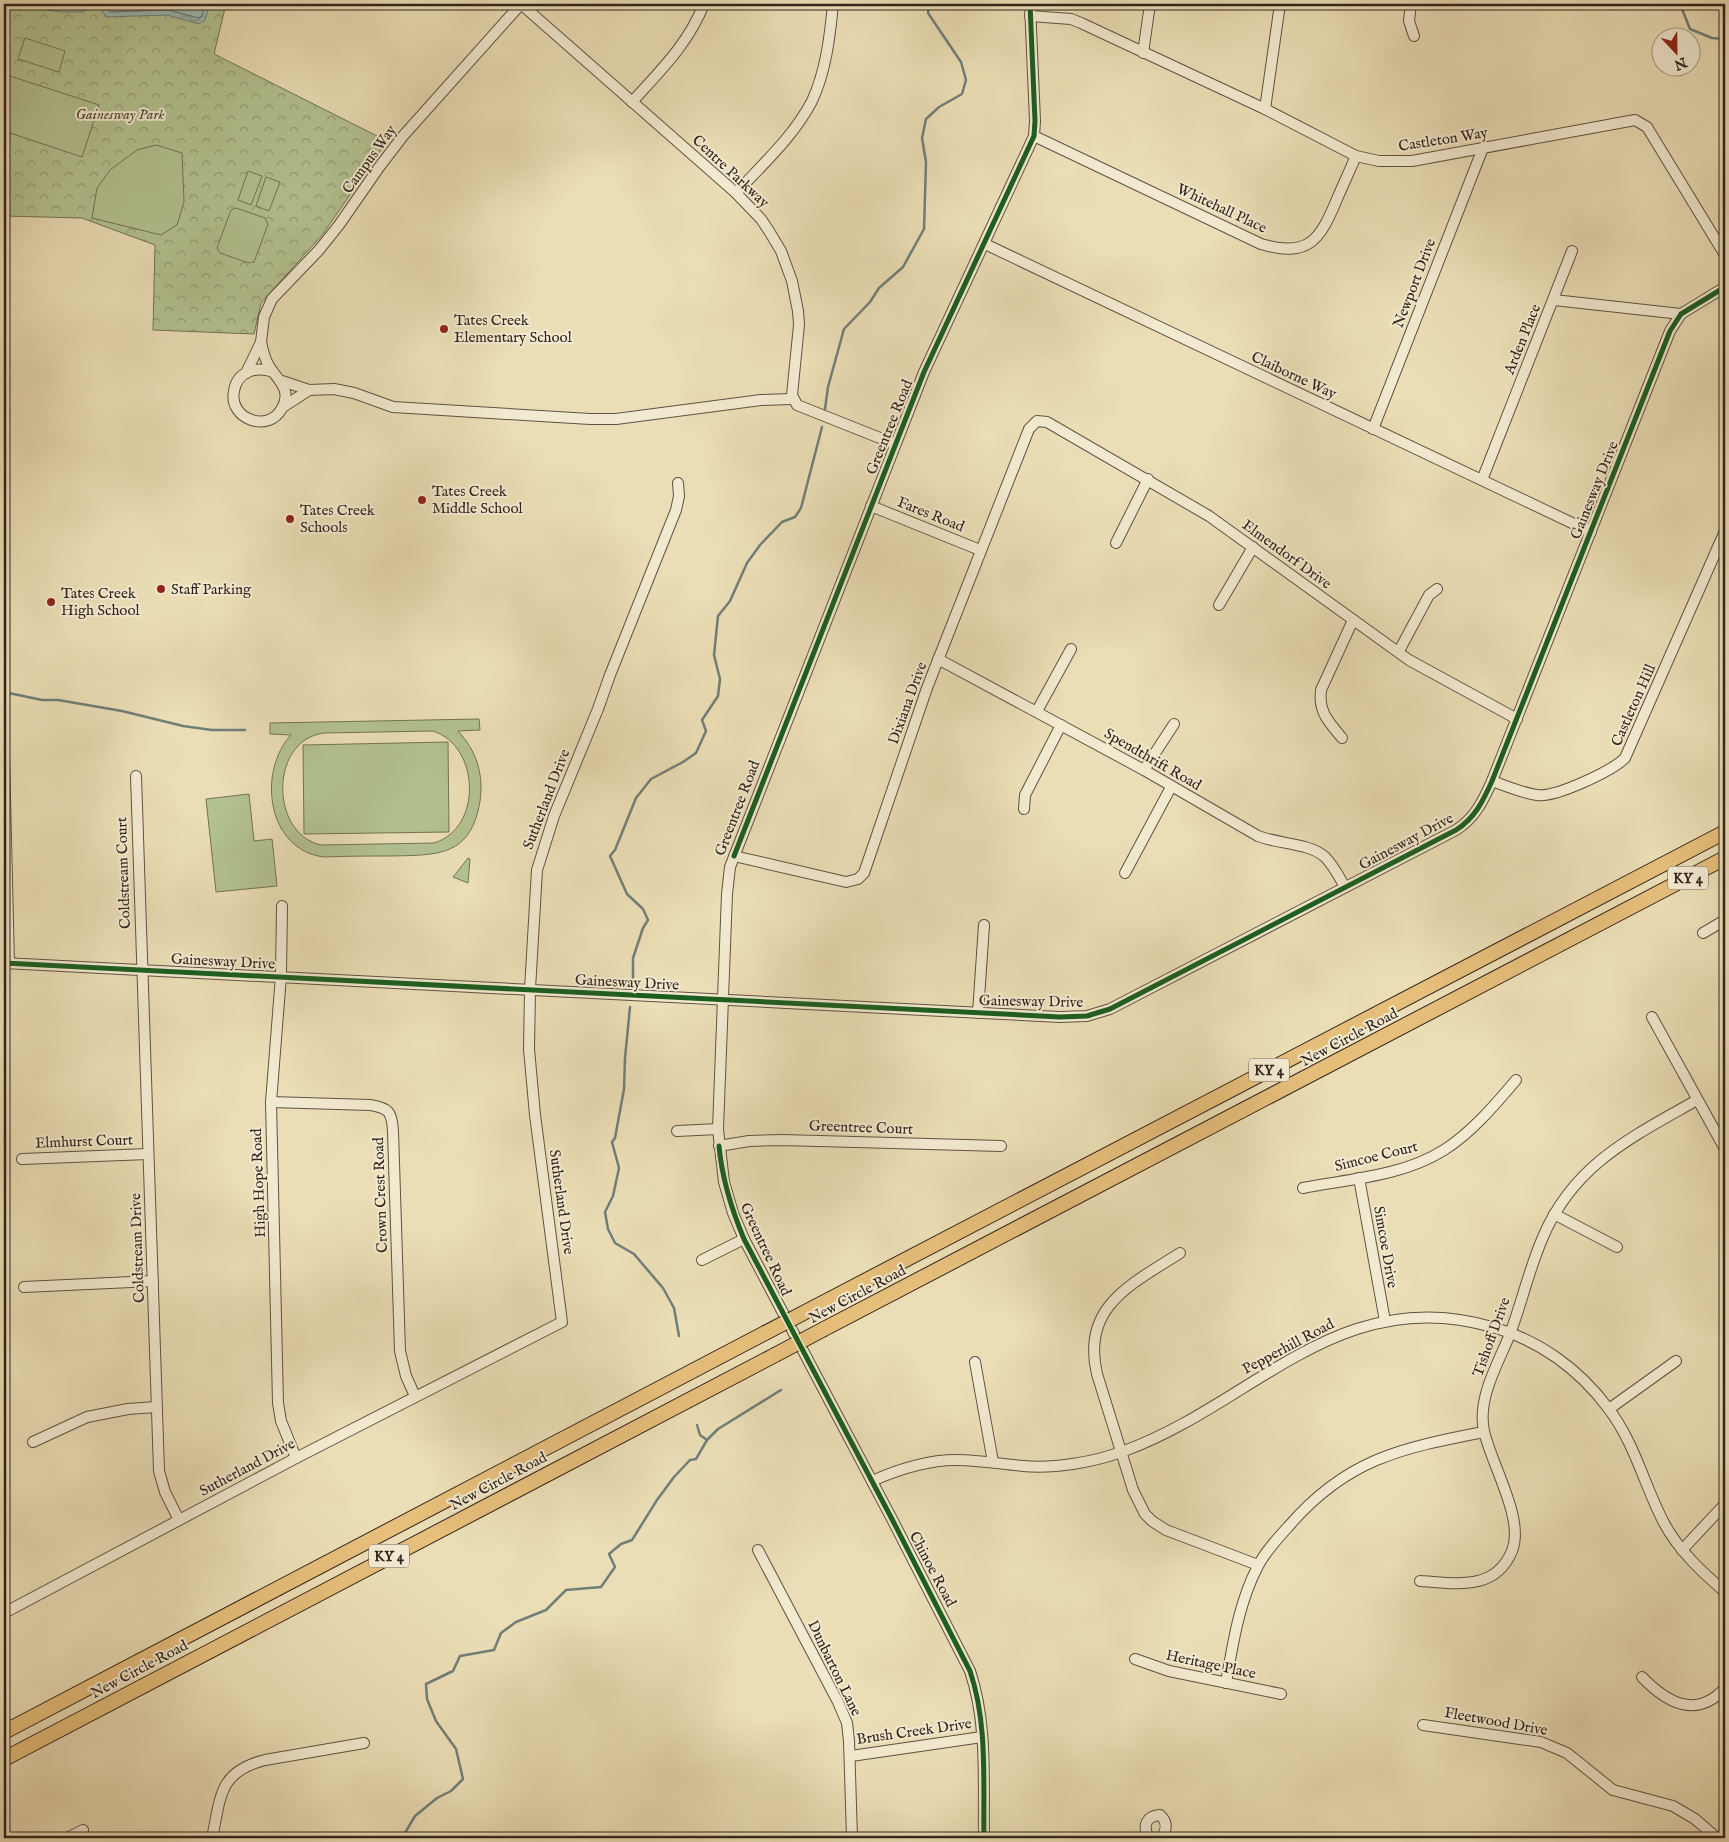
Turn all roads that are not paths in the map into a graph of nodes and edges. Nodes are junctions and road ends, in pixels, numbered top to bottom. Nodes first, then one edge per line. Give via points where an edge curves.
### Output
1 (521, 4) edge
2 (704, 4) edge
3 (833, 4) edge
4 (1030, 4) edge
5 (1150, 4) edge
6 (1280, 4) edge
7 (1411, 4) edge
8 (1030, 16) junction
9 (1414, 36) dead end
10 (1143, 53) junction
11 (632, 102) junction
12 (1265, 109) junction
13 (1034, 136) junction
14 (1483, 148) junction
15 (1356, 156) junction
16 (736, 194) junction
17 (985, 244) junction
18 (1572, 251) dead end
19 (1725, 255) edge
20 (1725, 287) edge
21 (1554, 300) junction
22 (1680, 314) junction
23 (261, 342) junction
24 (273, 372) junction
25 (246, 373) junction
26 (282, 381) junction
27 (310, 390) junction
28 (792, 398) junction
29 (283, 407) junction
30 (1037, 421) joint
31 (1373, 429) junction
32 (896, 444) junction
33 (1148, 479) junction
34 (1482, 480) junction
35 (678, 483) dead end
36 (871, 506) junction
37 (1725, 531) edge
38 (1591, 532) junction
39 (1116, 543) dead end
40 (1253, 548) junction
41 (980, 550) junction
42 (1437, 589) dead end
43 (1220, 605) dead end
44 (1353, 620) junction
45 (1071, 649) dead end
46 (1398, 651) junction
47 (938, 659) junction
48 (1037, 711) junction
49 (1516, 719) junction
50 (1174, 724) dead end
51 (1061, 725) junction
52 (1342, 738) dead end
53 (4, 756) edge
54 (1144, 770) junction
55 (136, 776) dead end
56 (1492, 781) junction
57 (1171, 786) junction
58 (1024, 808) dead end
59 (1725, 821) edge
60 (1725, 832) edge
61 (734, 856) junction
62 (1725, 858) edge
63 (1725, 864) edge
64 (1125, 873) dead end
65 (1345, 887) junction
66 (1651, 898) junction
67 (282, 906) dead end
68 (1725, 920) edge
69 (984, 925) dead end
70 (1702, 933) dead end
71 (1527, 936) junction
72 (7, 963) edge
73 (142, 970) junction
74 (281, 976) junction
75 (530, 989) junction
76 (724, 999) junction
77 (978, 1013) junction
78 (1652, 1017) dead end
79 (1516, 1080) dead end
80 (1698, 1100) junction
81 (271, 1102) junction
82 (718, 1129) junction
83 (677, 1131) dead end
84 (719, 1146) junction
85 (1002, 1146) dead end
86 (1725, 1149) edge
87 (148, 1154) junction
88 (22, 1159) dead end
89 (1358, 1178) junction
90 (1303, 1188) dead end
91 (1554, 1214) junction
92 (744, 1239) junction
93 (1617, 1247) dead end
94 (1180, 1253) dead end
95 (702, 1260) dead end
96 (153, 1281) junction
97 (24, 1287) dead end
98 (1385, 1320) junction
99 (793, 1331) joint
100 (1510, 1332) junction
101 (1676, 1361) dead end
102 (974, 1362) dead end
103 (415, 1396) junction
104 (156, 1407) junction
105 (1609, 1409) junction
106 (1484, 1432) junction
107 (32, 1442) dead end
108 (1121, 1452) junction
109 (296, 1458) junction
110 (993, 1462) junction
111 (872, 1481) junction
112 (1725, 1504) edge
113 (179, 1520) junction
114 (758, 1550) dead end
115 (1682, 1550) junction
116 (1258, 1565) junction
117 (1420, 1581) dead end
118 (1725, 1592) edge
119 (4, 1613) edge
120 (1135, 1660) dead end
121 (1642, 1677) dead end
122 (1226, 1683) junction
123 (1725, 1688) edge
124 (1281, 1694) dead end
125 (1423, 1724) dead end
126 (4, 1732) edge
127 (982, 1737) junction
128 (364, 1743) dead end
129 (850, 1756) junction
130 (4, 1759) edge
131 (83, 1830) dead end
132 (67, 1838) edge
133 (212, 1838) edge
134 (852, 1838) edge
135 (984, 1838) edge
136 (1149, 1838) edge
137 (1161, 1838) edge
138 (1717, 1838) edge

1 - 11 street, Centre Parkway
1 - 23 street, Campus Way via 403,136 319,250 272,299 264,317
2 - 11 street via 684,44
3 - 16 street via 823,70 812,100 794,129
4 - 8 street, Greentree Road
5 - 10 street
6 - 12 street
7 - 9 street via 1409,21
8 - 10 street, Castleton Way via 1071,19
8 - 13 street, Greentree Road
10 - 12 street, Castleton Way
11 - 16 street, Centre Parkway
12 - 15 street, Castleton Way
13 - 15 street, Whitehall Place via 1261,244 1283,249 1304,245 1320,234
13 - 17 street, Greentree Road
14 - 15 street, Castleton Way via 1412,161 1379,161
14 - 19 street, Castleton Way via 1629,120 1641,122
14 - 31 street, Newport Drive
16 - 28 street, Centre Parkway via 770,231 792,281 799,325
17 - 31 street, Claiborne Way
17 - 32 street, Greentree Road via 924,372
18 - 21 street
20 - 22 street
21 - 22 street, Arden Place
21 - 34 street, Arden Place
22 - 38 street, Gainesway Drive via 1670,331
23 - 24 street, Campus Way via 265,359
23 - 25 street, Campus Way
24 - 25 street via 260,369
24 - 26 street
25 - 29 street via 234,390 234,403 242,415 261,422 274,417
26 - 27 street
26 - 29 street via 286,398
27 - 28 street via 334,389 354,393 393,407 600,419
27 - 29 street
28 - 32 street via 799,407
30 - 33 street, Elmendorf Drive via 1047,422
30 - 41 street, Dixiana Drive via 1029,428
31 - 34 street, Claiborne Way
32 - 36 street, Greentree Road
33 - 39 street
33 - 40 street, Elmendorf Drive via 1209,516
34 - 38 street, Claiborne Way
35 - 75 street, Sutherland Drive via 676,510 540,858
36 - 41 street, Fares Road
36 - 61 street, Greentree Road
37 - 56 street, Castleton Hill via 1625,758 1612,768 1551,794 1538,796
38 - 49 street, Gainesway Drive
40 - 43 street
40 - 44 street, Elmendorf Drive
41 - 47 street, Dixiana Drive
42 - 46 street via 1429,595
44 - 46 street, Elmendorf Drive
44 - 52 street via 1321,690 1319,702 1326,718
45 - 48 street
46 - 49 street, Elmendorf Drive
47 - 48 street, Spendthrift Road
47 - 61 street, Dixiana Drive via 864,873 858,879 846,882
48 - 51 street, Spendthrift Road
49 - 56 street, Gainesway Drive
50 - 54 street
51 - 54 street, Spendthrift Road
51 - 58 street via 1025,795
53 - 72 street
54 - 57 street, Spendthrift Road
55 - 73 street, Coldstream Court
56 - 65 street, Gainesway Drive via 1482,804 1467,823
57 - 64 street
57 - 65 street, Spendthrift Road via 1258,836 1324,856
59 - 71 highway
60 - 71 highway, New Circle Road / KY 4
61 - 76 street, Greentree Road via 727,894
62 - 66 highway, New Circle Road / KY 4
63 - 66 highway
65 - 77 street, Gainesway Drive via 1110,1009 1076,1017
66 - 130 highway, New Circle Road / KY 4, bridge
67 - 74 street, High Hope Road
68 - 70 street
69 - 77 street
71 - 126 highway, New Circle Road / KY 4, bridge
72 - 73 street, Gainesway Drive
73 - 74 street, Gainesway Drive
73 - 87 street, Coldstream Drive
74 - 75 street, Gainesway Drive
74 - 81 street, High Hope Road
75 - 76 street, Gainesway Drive
75 - 103 street, Sutherland Drive via 532,1089 562,1322
76 - 77 street, Gainesway Drive
76 - 82 street, Greentree Road
78 - 80 street
79 - 89 street, Simcoe Court via 1460,1138 1445,1149 1409,1166
80 - 86 street
80 - 91 street, Tishoff Drive via 1610,1152 1579,1179
81 - 103 street, Crown Crest Road via 370,1105 383,1107 389,1112 393,1131 400,1351
81 - 109 street, High Hope Road via 278,1403 281,1421
82 - 83 street
82 - 84 street, Greentree Road
84 - 85 street, Greentree Court via 782,1140
84 - 92 street, Greentree Road via 724,1182
87 - 88 street, Elmhurst Court
87 - 96 street, Coldstream Drive
89 - 90 street, Simcoe Court
89 - 98 street, Simcoe Drive
91 - 93 street
91 - 100 street, Tishoff Drive via 1542,1239
92 - 95 street
92 - 99 street, Greentree Road
94 - 108 street via 1123,1290 1111,1302 1098,1327 1093,1347 1094,1360
96 - 97 street
96 - 104 street, Coldstream Drive
98 - 100 street, Pepperhill Road via 1454,1318
98 - 108 street, Pepperhill Road via 1347,1332 1301,1353 1161,1436
99 - 111 street, Chinoe Road
100 - 105 street, Pepperhill Road via 1562,1362 1584,1380
100 - 106 street, Tishoff Drive via 1484,1400
101 - 105 street
102 - 110 street
103 - 109 street, Sutherland Drive
104 - 107 street via 86,1417
104 - 113 street, Coldstream Drive via 161,1482
105 - 115 street, Pepperhill Road via 1629,1441 1662,1518
106 - 116 street via 1408,1448 1354,1471 1315,1498
106 - 117 street, Tishoff Drive via 1512,1515 1515,1535 1512,1552 1505,1564 1477,1583
108 - 110 street, Pepperhill Road via 1048,1466
108 - 116 street via 1138,1503 1152,1521 1166,1530
109 - 113 street, Sutherland Drive
110 - 111 street, Pepperhill Road via 937,1461
111 - 127 street, Chinoe Road via 970,1671 979,1703
112 - 115 street
113 - 119 street, Sutherland Drive
114 - 129 street, Dunbarton Lane via 838,1702 847,1723
115 - 118 street, Pepperhill Road
116 - 122 street via 1239,1616
120 - 122 street, Heritage Place
121 - 123 street via 1668,1700 1686,1706 1706,1702
122 - 124 street, Heritage Place
125 - 138 street, Fleetwood Drive via 1557,1747 1613,1790 1673,1806
127 - 129 street, Brush Creek Drive
127 - 135 street, Chinoe Road
128 - 133 street via 265,1760 238,1770 226,1785
129 - 134 street, Dunbarton Lane
131 - 132 street
136 - 137 street via 1145,1826 1147,1820 1160,1815 1166,1826

